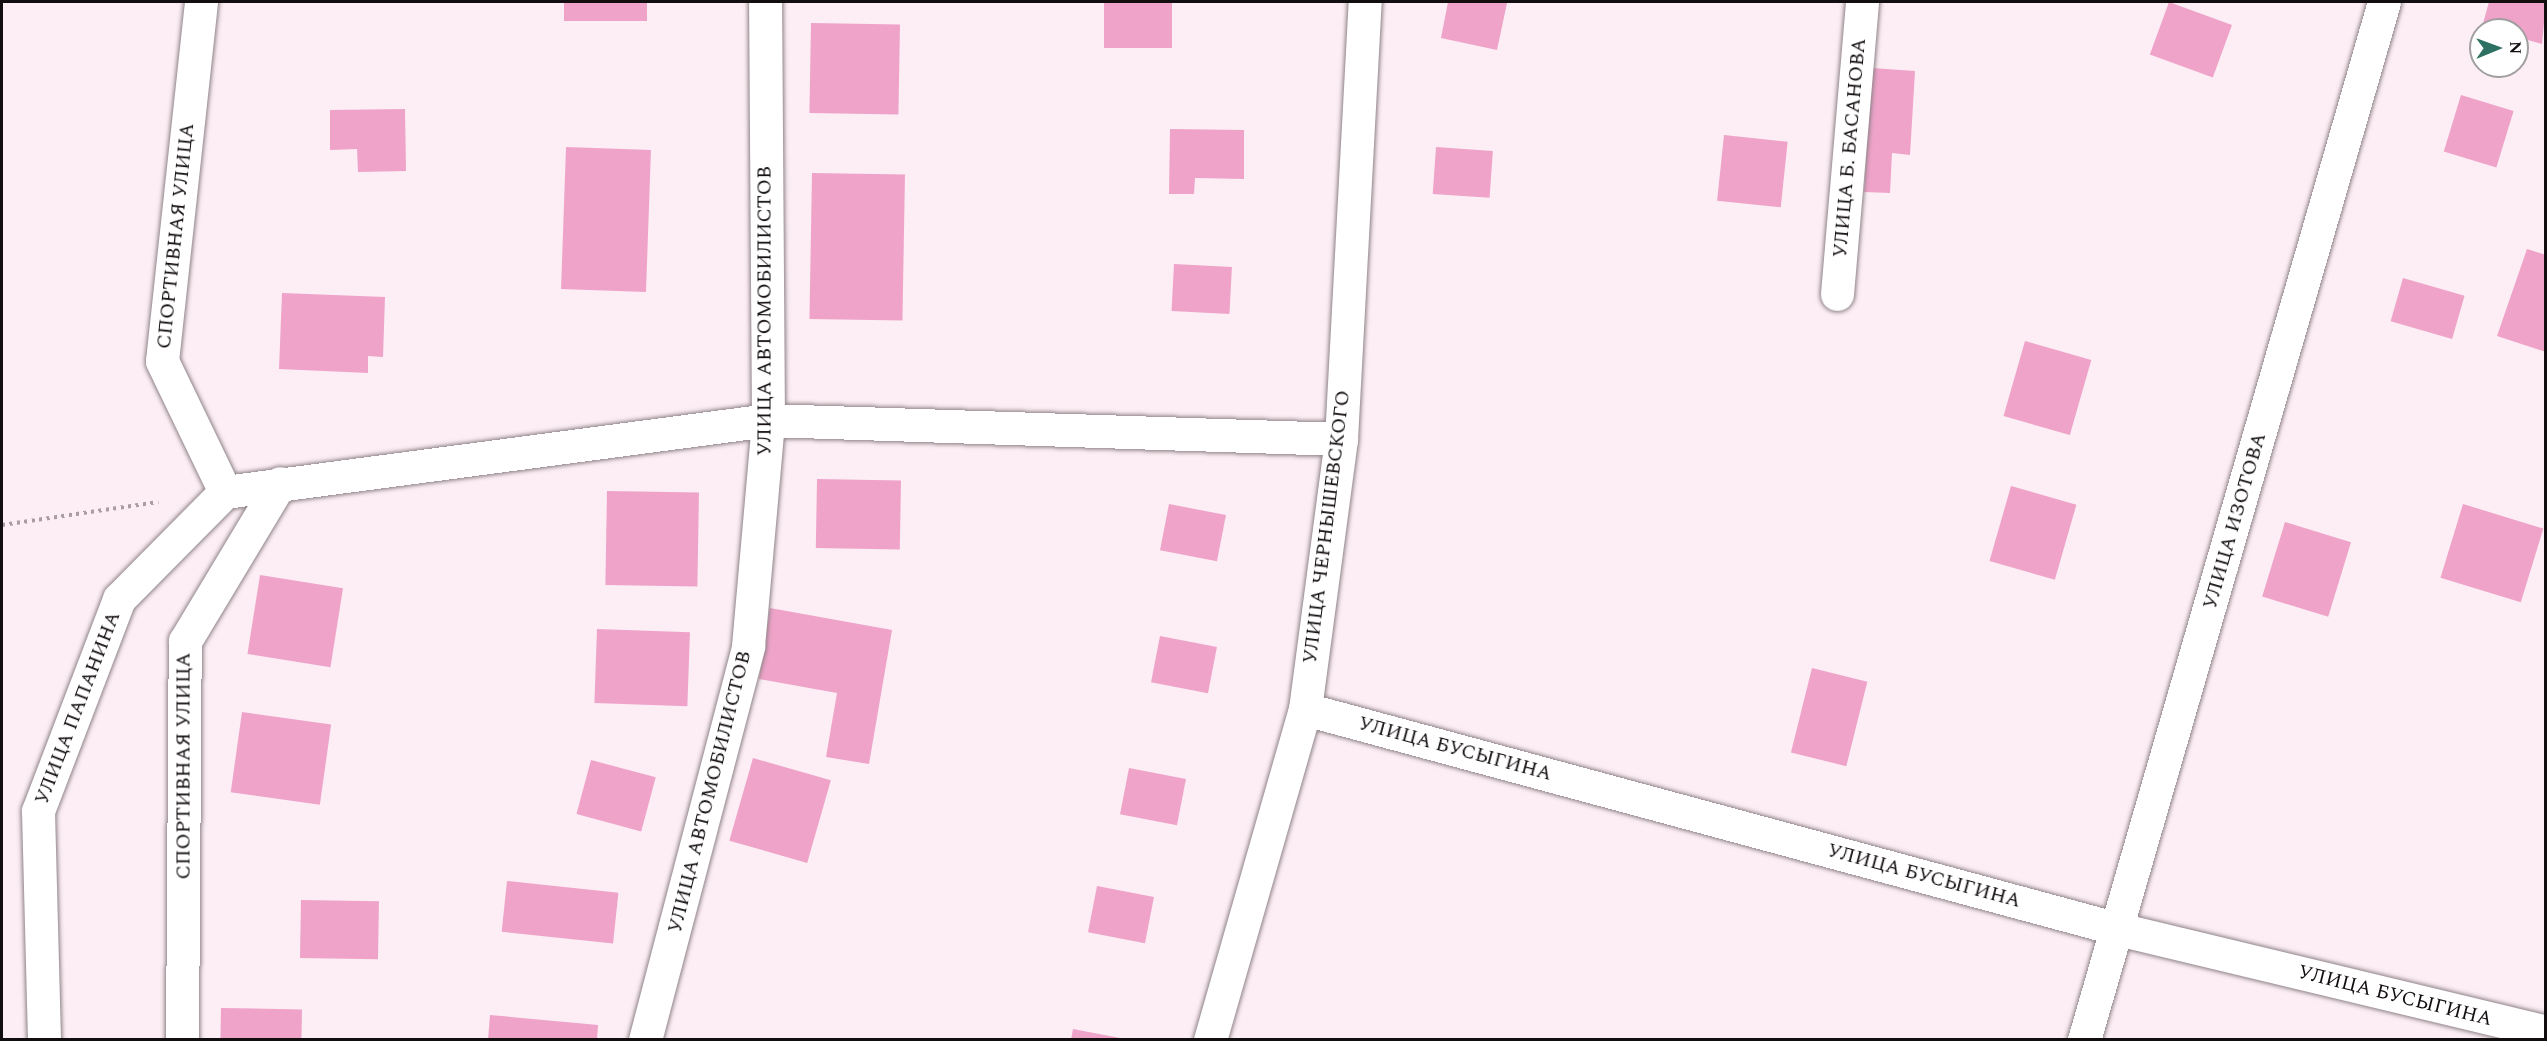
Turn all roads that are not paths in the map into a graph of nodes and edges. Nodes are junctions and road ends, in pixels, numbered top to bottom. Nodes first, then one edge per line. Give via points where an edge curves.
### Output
1 (201, 2) edge
2 (765, 2) edge
3 (1365, 2) edge
4 (1862, 2) edge
5 (2384, 2) edge
6 (1837, 294) dead end
7 (768, 420) junction
8 (1341, 439) junction
9 (280, 483) junction
10 (225, 492) junction
11 (1305, 709) junction
12 (2118, 929) junction
13 (2546, 1032) edge
14 (44, 1040) edge
15 (182, 1040) edge
16 (645, 1040) edge
17 (1210, 1040) edge
18 (2085, 1040) edge

1 - 10 street, СПОРТИВНАЯ УЛИЦА via 162,361
2 - 7 street, УЛИЦА АВТОМОБИЛИСТОВ
3 - 8 street, УЛИЦА ЧЕРНЫШЕВСКОГО
4 - 6 street, УЛИЦА Б. БАСАНОВА
5 - 12 street, УЛИЦА ИЗОТОВА
7 - 8 street
7 - 9 street
7 - 16 street, УЛИЦА АВТОМОБИЛИСТОВ via 748,646
8 - 11 street, УЛИЦА ЧЕРНЫШЕВСКОГО
9 - 10 street
9 - 15 street, СПОРТИВНАЯ УЛИЦА via 185,642
10 - 14 street, УЛИЦА ПАПАНИНА via 119,599 38,812
11 - 12 street, УЛИЦА БУСЫГИНА
11 - 17 street, УЛИЦА ЧЕРНЫШЕВСКОГО
12 - 13 street, УЛИЦА БУСЫГИНА
12 - 18 street, УЛИЦА ИЗОТОВА

